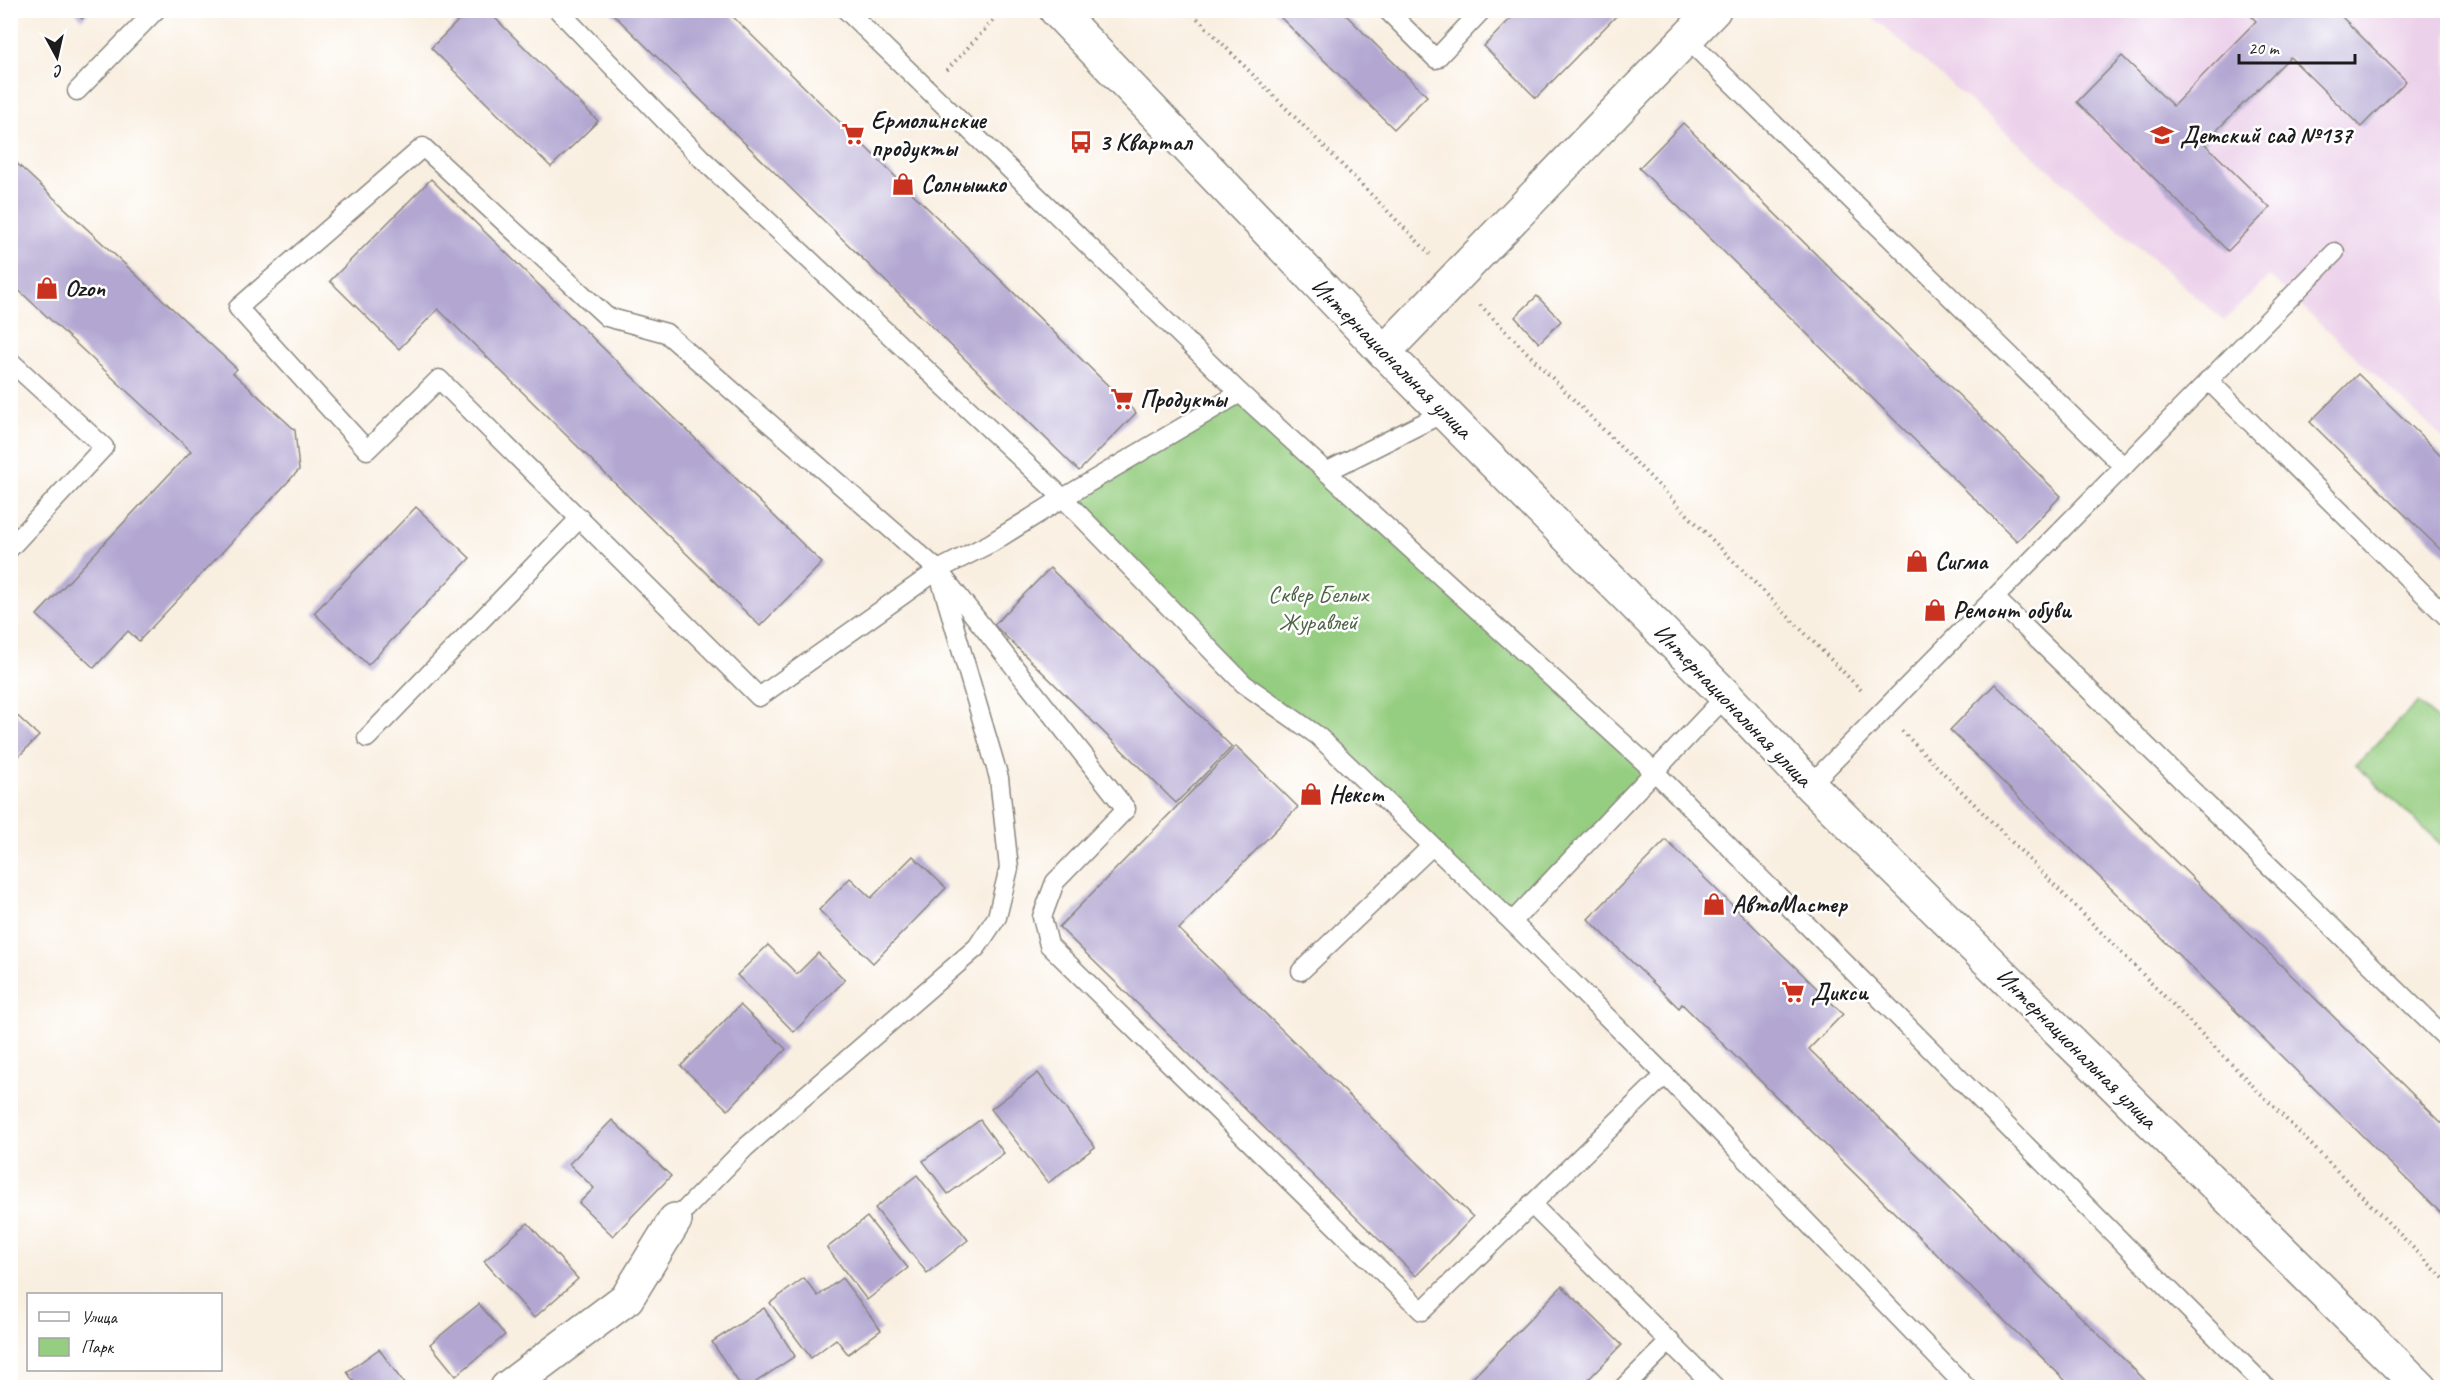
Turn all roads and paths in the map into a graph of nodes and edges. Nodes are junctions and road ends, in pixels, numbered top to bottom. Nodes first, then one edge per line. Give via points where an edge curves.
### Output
1 (156, 10) edge
2 (558, 10) edge
3 (846, 10) edge
4 (1003, 10) edge
5 (1056, 10) edge
6 (1189, 10) edge
7 (1387, 10) edge
8 (1482, 10) edge
9 (1714, 10) edge
10 (1687, 39) junction
11 (928, 90) junction
12 (77, 91) dead end
13 (2335, 252) dead end
14 (1454, 279) junction
15 (1384, 352) junction
16 (10, 361) edge
17 (2208, 380) junction
18 (1240, 393) junction
19 (1445, 412) junction
20 (2124, 467) junction
21 (1326, 472) junction
22 (1063, 498) junction
23 (580, 518) junction
24 (10, 548) edge
25 (938, 570) junction
26 (1995, 598) junction
27 (2448, 618) edge
28 (1726, 696) junction
29 (1883, 712) junction
30 (367, 738) dead end
31 (1655, 772) junction
32 (1810, 785) junction
33 (1432, 846) junction
34 (1512, 922) junction
35 (1301, 971) dead end
36 (2448, 1040) edge
37 (1665, 1075) junction
38 (1531, 1204) junction
39 (675, 1220) joint
40 (2448, 1283) edge
41 (1670, 1341) junction
42 (507, 1388) edge
43 (1623, 1388) edge
44 (1716, 1388) edge
45 (1967, 1388) edge
46 (2267, 1388) edge
47 (2421, 1388) edge

1 - 12 lane
2 - 22 lane via 701,158
3 - 11 lane
4 - 11 path
5 - 15 main road, Интернациональная улица
6 - 14 path
7 - 8 lane via 1436,59
9 - 10 main road
10 - 14 main road
10 - 20 lane
11 - 18 lane
13 - 17 lane
14 - 15 main road
14 - 29 path
15 - 19 main road, Интернациональная улица
16 - 24 lane via 104,447
17 - 20 lane
17 - 27 lane
18 - 21 lane
18 - 22 lane
19 - 21 lane
19 - 28 main road, Интернациональная улица
20 - 26 lane
21 - 31 lane
22 - 25 lane via 991,543
22 - 33 lane via 1244,684 1318,736
23 - 25 lane via 759,697
23 - 25 lane via 439,379 367,450 238,308 423,147 607,317 666,333
23 - 30 lane
25 - 38 lane via 1126,809 1054,882 1042,917 1049,945 1422,1311
25 - 39 lane via 999,778 1010,868 998,917 976,947 746,1147
26 - 29 lane
26 - 36 lane
28 - 31 lane
28 - 32 main road, Интернациональная улица
29 - 32 lane
29 - 40 path
31 - 34 lane
31 - 46 lane
32 - 47 main road, Интернациональная улица
33 - 34 lane
33 - 35 lane
34 - 37 lane
37 - 38 lane
37 - 45 lane
38 - 41 lane
39 - 42 main road via 627,1298
41 - 43 lane
41 - 44 lane

